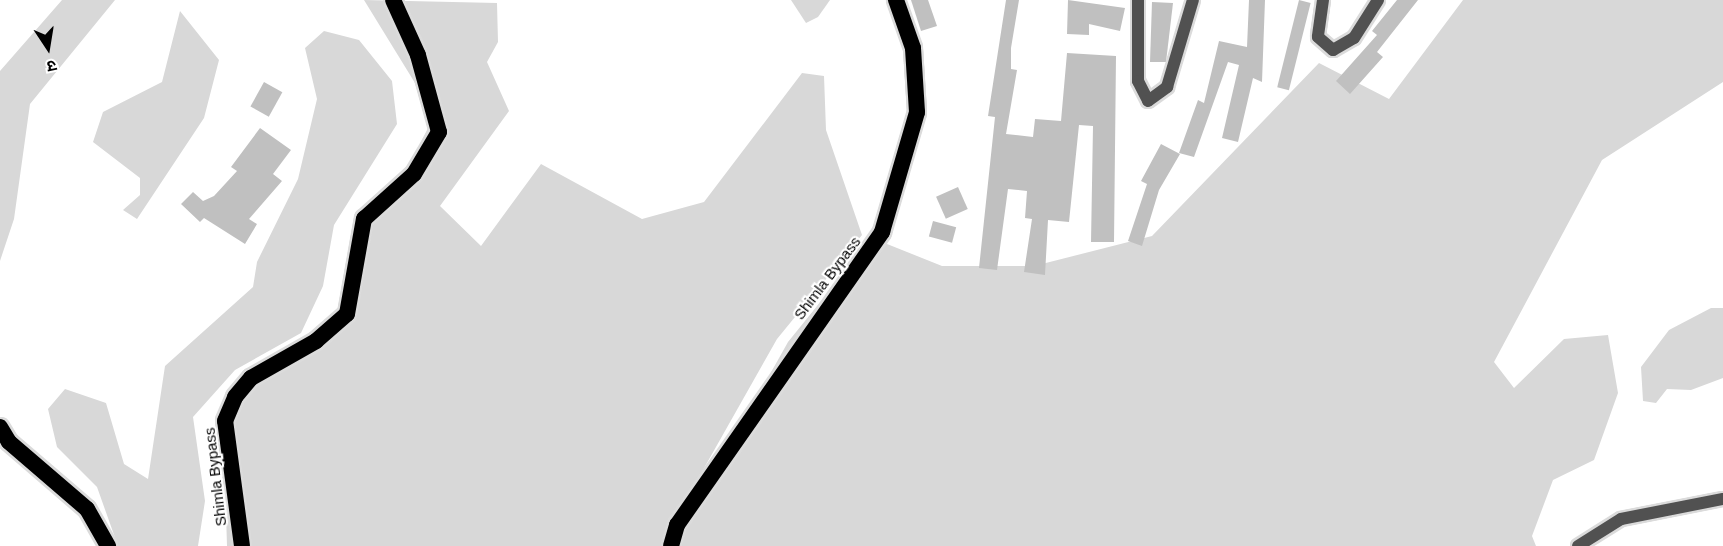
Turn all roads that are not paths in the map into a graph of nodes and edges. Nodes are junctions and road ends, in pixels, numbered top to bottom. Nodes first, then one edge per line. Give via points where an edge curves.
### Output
1 (393, 0) edge
2 (896, 0) edge
3 (1138, 0) edge
4 (1193, 0) edge
5 (1323, 0) edge
6 (1378, 0) edge
7 (0, 427) edge
8 (1723, 499) edge
9 (108, 546) edge
10 (242, 546) edge
11 (671, 546) edge
12 (1578, 546) edge

1 - 10 highway, Shimla Bypass via 418,55 439,132 414,174 364,219 347,314 316,341 250,378 235,397 225,421
2 - 11 highway, Shimla Bypass via 913,48 917,112 882,232 684,515
3 - 4 street via 1138,81 1148,100 1167,87
5 - 6 street via 1317,37 1333,50 1354,38
7 - 9 highway via 9,442 87,509
8 - 12 street via 1621,519

